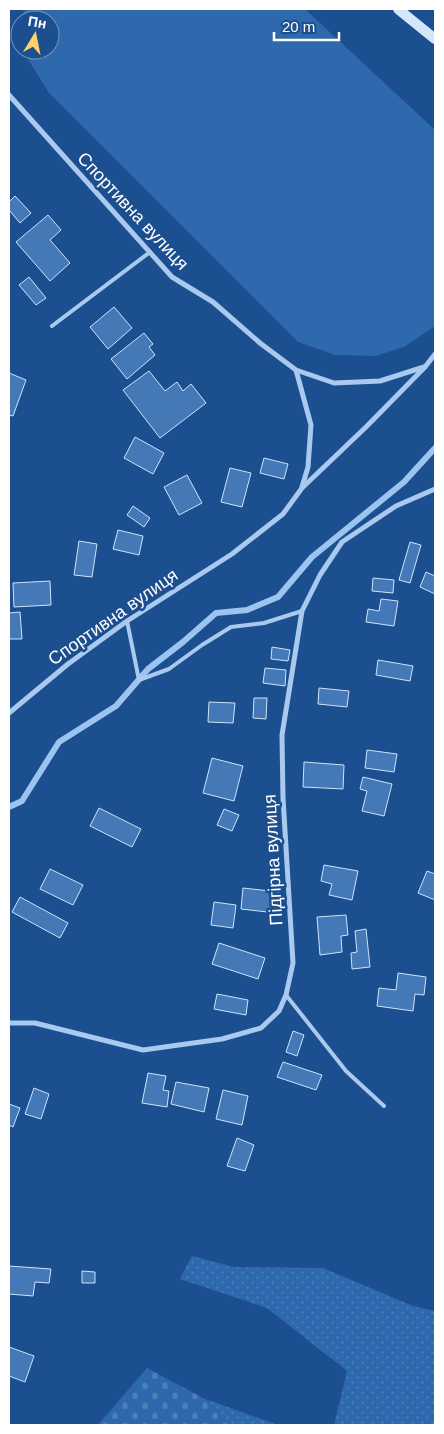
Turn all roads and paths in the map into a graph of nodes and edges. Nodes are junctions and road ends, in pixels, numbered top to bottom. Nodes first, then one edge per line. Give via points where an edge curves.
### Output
1 (398, 9) edge
2 (435, 39) edge
3 (9, 95) edge
4 (150, 252) junction
5 (52, 326) dead end
6 (435, 354) edge
7 (425, 367) junction
8 (296, 370) junction
9 (302, 488) junction
10 (435, 489) edge
11 (302, 612) junction
12 (127, 621) junction
13 (9, 713) edge
14 (286, 995) junction
15 (9, 1022) edge
16 (384, 1106) dead end

1 - 2 main road
3 - 4 street, Спортивна вулиця
4 - 5 lane
4 - 8 street, Спортивна вулиця via 172,277 212,302
6 - 7 street, Спортивна вулиця
7 - 8 street via 380,381 334,383
7 - 9 street, Спортивна вулиця
8 - 9 street, Спортивна вулиця via 311,425 308,468
9 - 12 street, Спортивна вулиця via 282,514 232,554
10 - 11 street, Підгірна вулиця via 396,506 342,542 320,575
11 - 12 lane via 264,623 230,627 169,669 139,680
11 - 14 street, Підгірна вулиця via 282,735 293,963
12 - 13 street, Спортивна вулиця
14 - 15 street, Підгірна вулиця via 279,1012 262,1028 222,1039 143,1050 35,1023
14 - 16 lane via 346,1071

